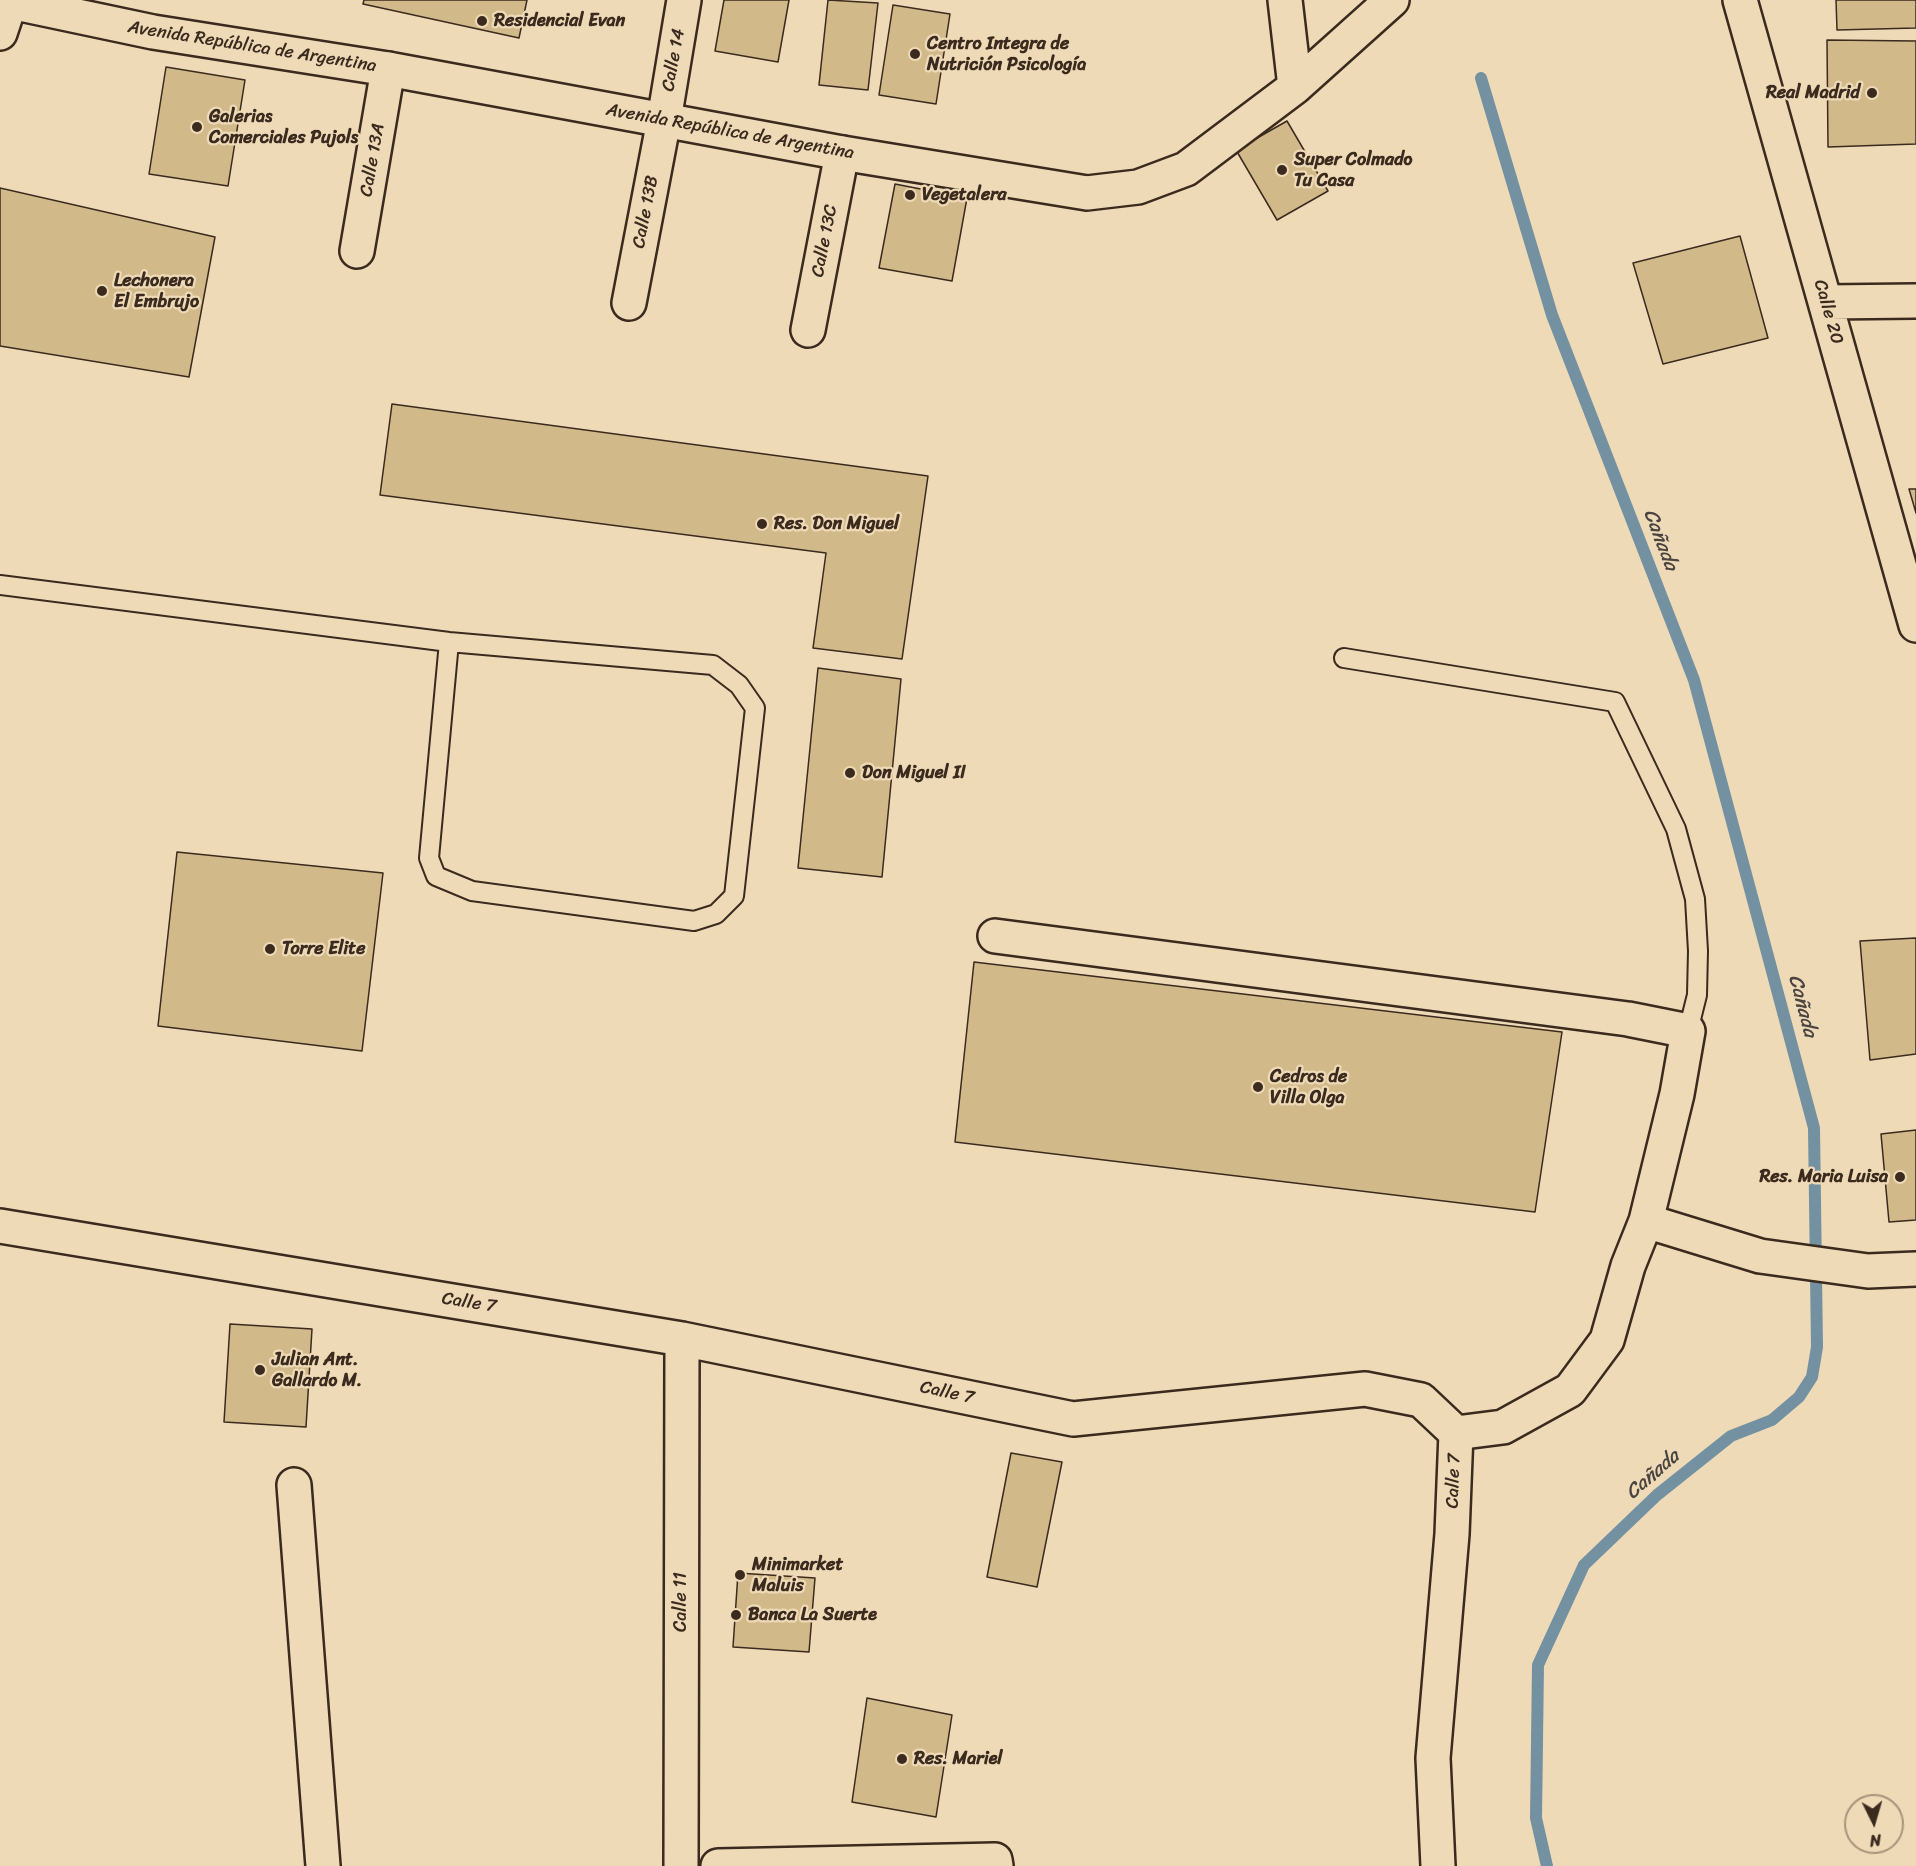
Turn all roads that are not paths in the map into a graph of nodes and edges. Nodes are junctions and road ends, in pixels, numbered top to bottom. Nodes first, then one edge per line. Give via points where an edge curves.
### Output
1 (684, 0) edge
2 (1285, 0) edge
3 (1392, 0) edge
4 (1740, 0) edge
5 (11, 1) edge
6 (0, 33) edge
7 (388, 69) junction
8 (1295, 87) junction
9 (664, 120) junction
10 (842, 153) junction
11 (357, 251) dead end
12 (1916, 301) edge
13 (1825, 302) junction
14 (629, 303) dead end
15 (808, 330) dead end
16 (0, 585) edge
17 (1916, 625) edge
18 (449, 642) junction
19 (1344, 658) dead end
20 (995, 936) dead end
21 (1688, 1031) junction
22 (1646, 1221) junction
23 (0, 1226) edge
24 (1916, 1269) edge
25 (682, 1339) junction
26 (1456, 1432) junction
27 (294, 1485) dead end
28 (323, 1866) edge
29 (681, 1866) edge
30 (718, 1866) edge
31 (996, 1866) edge
32 (1438, 1866) edge

1 - 9 street, Calle 14
2 - 8 street
3 - 8 street, Avenida República de Argentina
4 - 13 street, Calle 20
5 - 6 street
5 - 7 street, Avenida República de Argentina via 153,32
7 - 9 street, Avenida República de Argentina
7 - 11 street, Calle 13A
8 - 10 street, Avenida República de Argentina via 1186,169 1138,187 1087,193
9 - 10 street, Avenida República de Argentina
9 - 14 street, Calle 13B
10 - 15 street, Calle 13C
12 - 13 street
13 - 17 street, Calle 20
16 - 18 lane
18 - 18 lane via 713,665 739,685 755,708 734,896 717,914 694,921 472,891 436,876 429,858
19 - 21 lane via 1615,702 1676,829 1695,899 1697,994
20 - 21 street via 1628,1019
21 - 22 street
22 - 24 street via 1760,1256 1868,1271
22 - 26 street via 1628,1266 1607,1340 1570,1390 1503,1427
23 - 25 street, Calle 7
25 - 26 street, Calle 7 via 1073,1419 1365,1389 1421,1400
25 - 29 street, Calle 11
26 - 32 street, Calle 7 via 1452,1534 1433,1758
27 - 28 street
30 - 31 street via 995,1860

